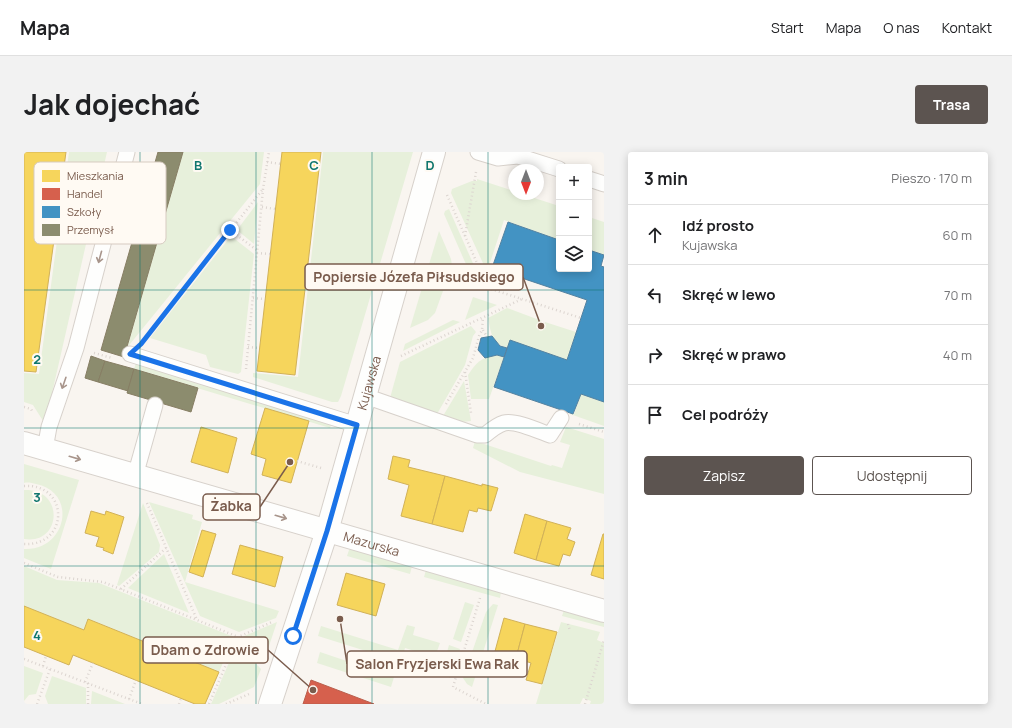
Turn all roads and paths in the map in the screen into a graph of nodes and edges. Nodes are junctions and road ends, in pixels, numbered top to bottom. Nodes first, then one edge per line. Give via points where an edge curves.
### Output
1 (127, 152) edge
2 (268, 152) edge
3 (434, 152) edge
4 (478, 152) edge
5 (124, 162) edge
6 (267, 162) junction
7 (281, 164) dead end
8 (556, 168) edge
9 (592, 180) edge
10 (474, 181) dead end
11 (604, 184) edge
12 (263, 189) junction
13 (446, 193) dead end
14 (262, 207) junction
15 (275, 209) dead end
16 (230, 230) junction
17 (465, 236) junction
18 (103, 244) edge
19 (257, 252) junction
20 (270, 254) dead end
21 (457, 278) dead end
22 (488, 288) junction
23 (253, 298) junction
24 (265, 299) dead end
25 (522, 299) junction
26 (483, 318) junction
27 (581, 318) dead end
28 (482, 330) junction
29 (487, 337) dead end
30 (248, 347) junction
31 (76, 348) junction
32 (259, 348) dead end
33 (130, 354) junction
34 (397, 357) dead end
35 (465, 372) junction
36 (246, 373) dead end
37 (365, 396) junction
38 (156, 405) dead end
39 (24, 407) edge
40 (561, 418) joint
41 (437, 420) junction
42 (357, 425) junction
43 (604, 432) edge
44 (474, 434) junction
45 (46, 441) junction
46 (24, 443) edge
47 (297, 461) dead end
48 (326, 469) dead end
49 (135, 476) junction
50 (24, 486) edge
51 (146, 502) dead end
52 (327, 531) junction
53 (24, 544) edge
54 (166, 548) junction
55 (24, 564) edge
56 (121, 589) junction
57 (480, 596) dead end
58 (604, 611) edge
59 (198, 620) junction
60 (273, 622) dead end
61 (238, 637) junction
62 (604, 640) edge
63 (46, 656) dead end
64 (24, 659) edge
65 (93, 663) dead end
66 (265, 665) dead end
67 (43, 666) junction
68 (50, 669) junction
69 (136, 680) dead end
70 (87, 682) junction
71 (251, 693) dead end
72 (181, 698) dead end
73 (129, 699) junction
74 (38, 704) edge
75 (88, 704) edge
76 (142, 704) edge
77 (179, 704) edge
78 (209, 704) edge
79 (226, 704) edge
80 (270, 704) edge
81 (486, 704) edge
82 (586, 704) edge

1 -> 5 lane
2 - 6 path
3 - 37 street, Kujawska
4 - 8 lane via 498,158 518,156
6 - 7 path
6 - 12 path
9 - 11 lane
10 - 17 path
12 - 14 path
12 - 16 path
13 - 17 path
14 - 15 path
14 - 19 path
16 - 19 path
16 - 33 path via 141,344
17 - 22 path
18 -> 31 lane
19 - 20 path
19 - 23 path
21 - 22 path
22 - 25 path
23 - 24 path
23 - 30 path
25 - 26 path
25 - 27 path
26 - 28 path
26 - 34 path
28 - 29 path
28 - 35 path via 473,358
30 - 32 path
30 - 36 path
31 - 33 path via 124,361
31 -> 45 lane
33 - 42 lane
35 - 41 path
35 - 44 path
37 - 41 lane
37 - 42 street, Kujawska
38 - 49 lane
39 - 45 path via 30,409
40 - 43 path
40 - 44 lane via 550,435 512,422 504,422 485,435
41 - 44 lane
42 - 52 street, Kujawska
45 - 46 street, Mazurska
45 -> 49 street, Mazurska
47 - 48 path
49 -> 52 street, Mazurska
50 - 53 path via 35,486 44,490 54,500 58,513 56,526 48,538 40,543
51 - 54 path
52 - 58 street, Mazurska
52 - 80 street, Kujawska
54 - 56 path
54 - 59 path
55 - 56 path via 58,577 103,582
56 - 59 path
57 - 81 path via 453,687
59 - 61 path
60 - 61 path
61 - 66 path
61 - 78 path
62 - 82 path
63 - 67 path
64 - 67 path
65 - 70 path
67 - 68 path
68 - 70 path
68 - 74 path
69 - 73 path
70 - 73 path
70 - 75 path
71 - 79 path
72 - 77 path
73 - 76 path

